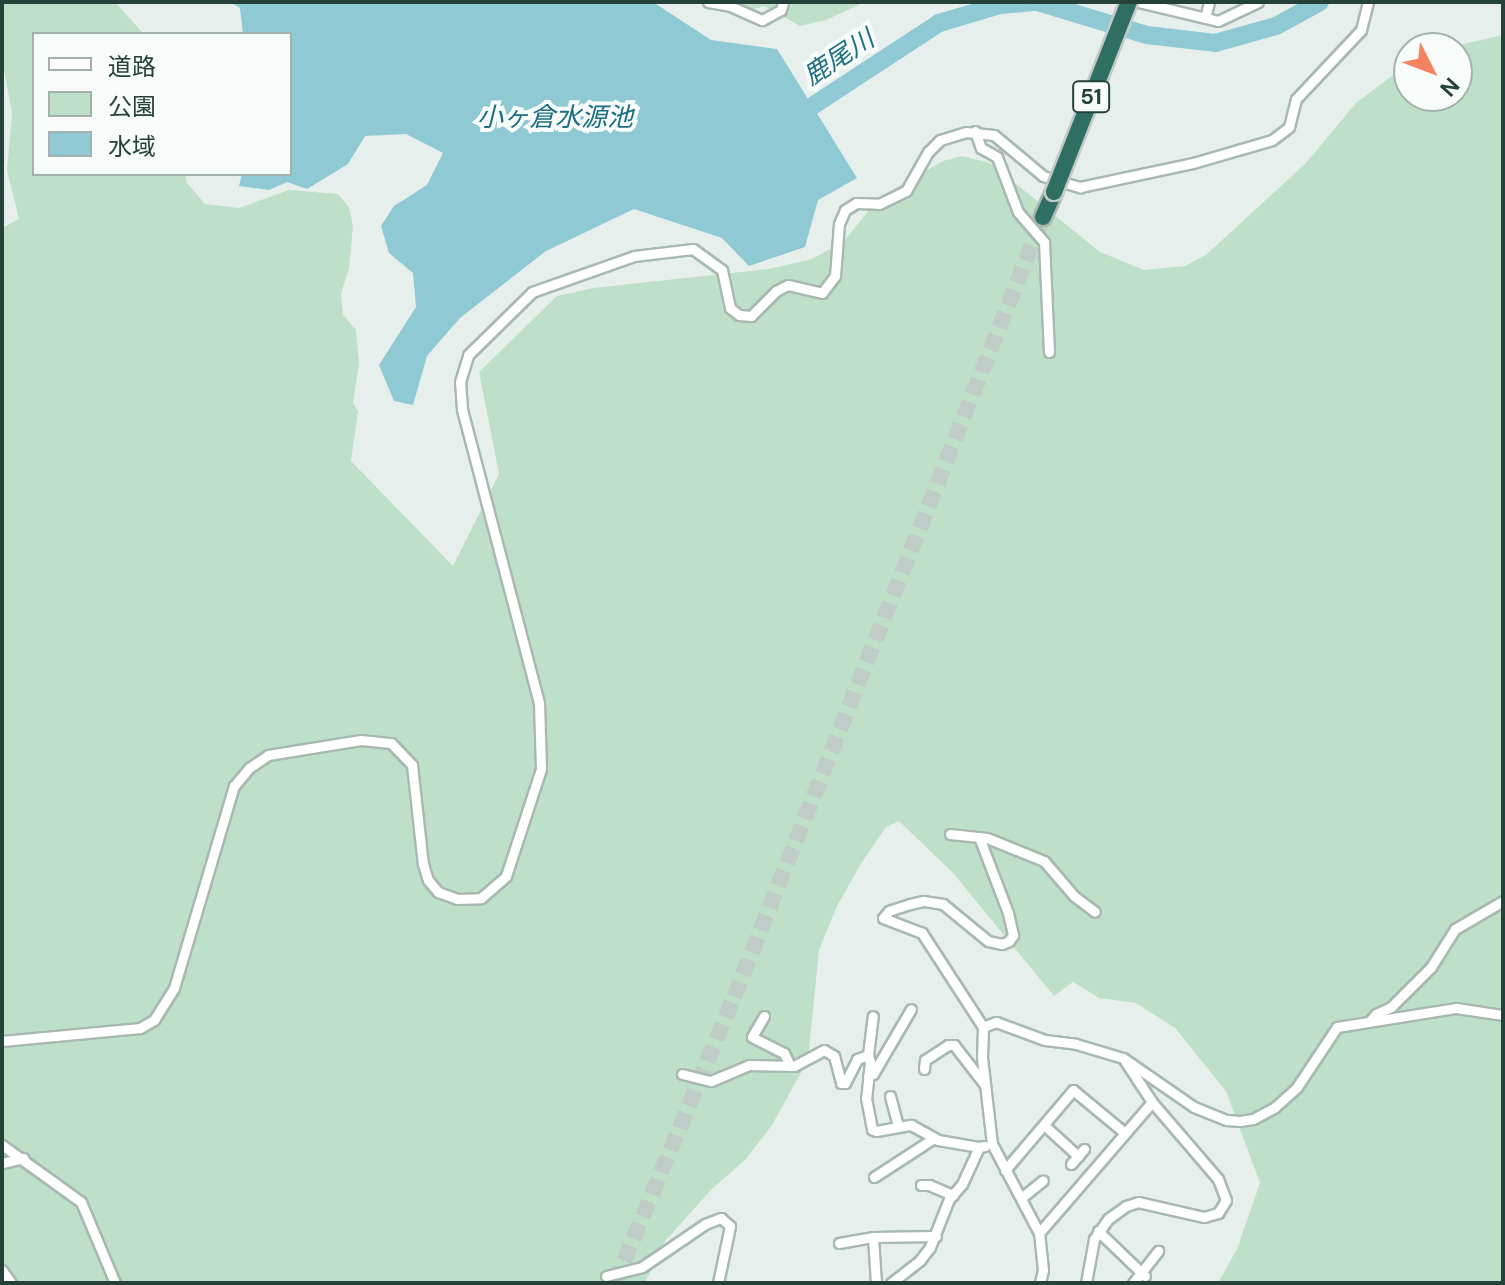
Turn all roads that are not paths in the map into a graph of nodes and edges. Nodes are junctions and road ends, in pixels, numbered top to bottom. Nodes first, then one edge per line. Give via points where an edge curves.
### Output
1 (708, 2) edge
2 (783, 2) edge
3 (1129, 2) edge
4 (1139, 2) edge
5 (1209, 2) edge
6 (1258, 2) edge
7 (1368, 2) edge
8 (1205, 18) junction
9 (975, 131) junction
10 (1043, 217) tunnel mouth
11 (1049, 352) dead end
12 (950, 834) dead end
13 (979, 837) junction
14 (1503, 901) edge
15 (1095, 912) dead end
16 (911, 1009) dead end
17 (1503, 1015) edge
18 (764, 1016) dead end
19 (873, 1016) dead end
20 (1369, 1022) junction
21 (983, 1027) junction
22 (2, 1041) edge
23 (868, 1055) junction
24 (1123, 1058) junction
25 (790, 1066) junction
26 (924, 1069) dead end
27 (682, 1074) dead end
28 (868, 1076) junction
29 (986, 1086) junction
30 (890, 1096) dead end
31 (1152, 1102) junction
32 (898, 1126) junction
33 (1045, 1126) junction
34 (1125, 1133) junction
35 (934, 1138) junction
36 (992, 1144) junction
37 (2, 1145) edge
38 (979, 1147) junction
39 (1078, 1156) dead end
40 (23, 1158) junction
41 (2, 1163) edge
42 (1005, 1170) junction
43 (874, 1177) dead end
44 (1043, 1180) dead end
45 (921, 1185) dead end
46 (953, 1195) junction
47 (1021, 1198) junction
48 (1098, 1231) junction
49 (1039, 1233) junction
50 (936, 1236) junction
51 (873, 1237) junction
52 (839, 1243) dead end
53 (1158, 1251) dead end
54 (2, 1270) edge
55 (1143, 1274) junction
56 (606, 1276) dead end
57 (11, 1283) edge
58 (115, 1283) edge
59 (718, 1283) edge
60 (876, 1283) edge
61 (891, 1283) edge
62 (1040, 1283) edge
63 (1086, 1283) edge
64 (1133, 1283) edge

1 - 2 street via 762,20 781,10
3 - 10 highway, 51, bridge
4 - 8 street
5 - 8 street
6 - 8 street via 1229,18
7 - 9 street via 1361,30 1296,99 1289,127 1272,140 1080,187 1043,176 1002,140
9 - 11 street via 981,148 997,157 1018,212 1044,242
9 - 22 street via 940,140 906,191 893,199 856,203 845,210 835,276 822,293 788,285 751,316 739,315 730,308 722,270 693,249 634,256 532,292 468,355 460,382 462,409 539,703 541,769 506,876 492,892 457,899 438,892 428,880 412,765 391,743 361,740 268,755 234,786 174,988 154,1020 140,1028
12 - 13 street
13 - 15 street via 1044,861
13 - 21 street via 1008,913 1013,935 1009,941 988,941 943,904 910,904 883,918 922,933
14 - 20 street via 1455,929 1431,967
16 - 28 street
17 - 20 street via 1456,1008
18 - 25 street via 752,1037 784,1053
19 - 23 street
20 - 24 street via 1337,1027 1297,1087 1253,1119 1227,1120 1194,1107
21 - 24 street via 996,1022
21 - 29 street
23 - 25 street via 857,1059 845,1083 830,1051
23 - 28 street
24 - 31 street
25 - 27 street via 749,1065 711,1081
26 - 29 street via 925,1060 954,1045
28 - 32 street via 872,1129
29 - 36 street
30 - 32 street
31 - 34 street
31 - 48 street via 1218,1179 1227,1194 1223,1208 1204,1217 1138,1202 1120,1209
32 - 35 street via 918,1127
33 - 34 street via 1073,1090
33 - 39 street
33 - 42 street
34 - 49 street
35 - 38 street
35 - 43 street
36 - 38 street
36 - 42 street
37 - 40 street
38 - 46 street
40 - 41 street
40 - 58 street via 81,1202
42 - 47 street
44 - 47 street
45 - 46 street
46 - 50 street
47 - 49 street
48 - 55 street
48 - 63 street
49 - 62 street
50 - 51 street
50 - 61 street via 920,1260
51 - 52 street
51 - 60 street
53 - 55 street
54 - 57 street
55 - 64 street
56 - 59 street via 642,1267 718,1217 730,1226

